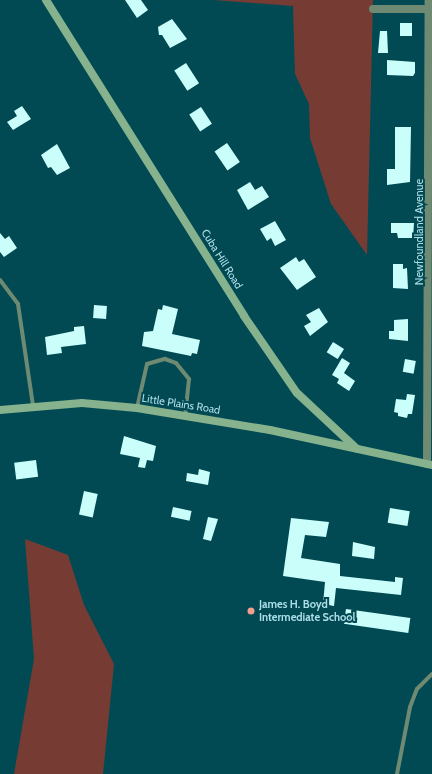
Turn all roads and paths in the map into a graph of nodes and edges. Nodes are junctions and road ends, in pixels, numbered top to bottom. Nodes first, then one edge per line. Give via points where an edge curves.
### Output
1 (46, 0) edge
2 (429, 0) edge
3 (373, 9) dead end
4 (431, 10) edge
5 (430, 121) edge
6 (431, 233) edge
7 (0, 280) edge
8 (430, 344) edge
9 (32, 406) junction
10 (137, 408) junction
11 (0, 410) edge
12 (185, 416) junction
13 (356, 448) junction
14 (430, 465) edge
15 (432, 674) edge
16 (398, 774) edge

1 - 13 main road, Cuba Hill Road via 244,316 297,393
2 - 4 street, Newfoundland Avenue
3 - 4 street
4 - 5 street, Newfoundland Avenue
5 - 6 street, Newfoundland Avenue
6 - 8 street, Newfoundland Avenue
7 - 9 lane via 18,304
8 - 14 street, Newfoundland Avenue
9 - 10 main road, Little Plains Road via 82,403
9 - 11 main road, Little Plains Road
10 - 12 main road, Little Plains Road
10 - 12 lane via 147,364 165,359 183,368 189,379
12 - 13 main road, Little Plains Road
13 - 14 main road
15 - 16 lane via 417,689 410,707

